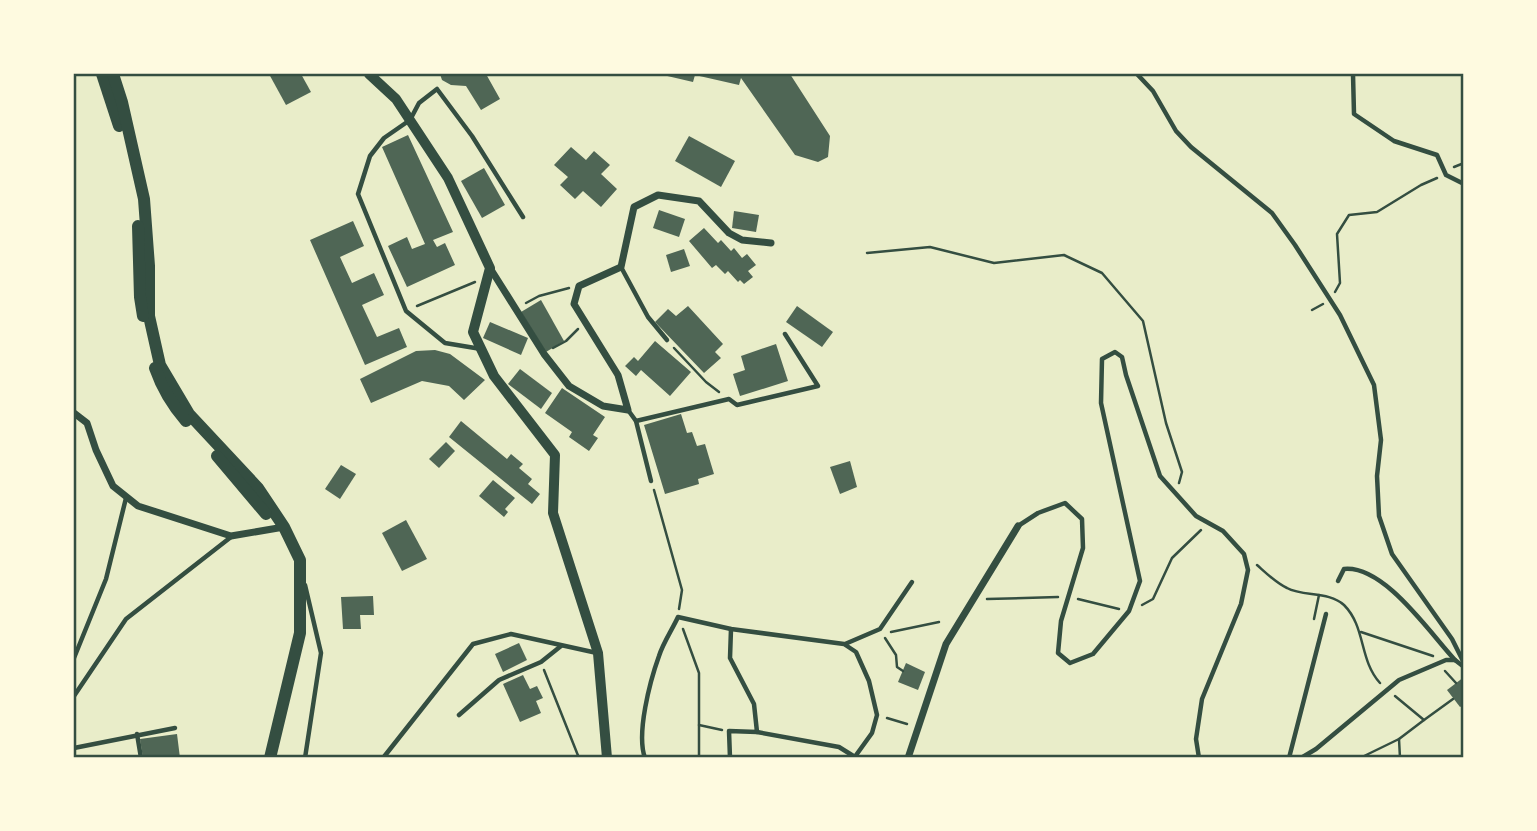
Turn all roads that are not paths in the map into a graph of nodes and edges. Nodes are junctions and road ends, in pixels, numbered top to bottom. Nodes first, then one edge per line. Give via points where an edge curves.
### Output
1 (102, 74) edge
2 (113, 74) edge
3 (369, 74) edge
4 (1137, 74) edge
5 (1353, 74) edge
6 (410, 120) junction
7 (1464, 184) edge
8 (523, 216) dead end
9 (771, 243) dead end
10 (621, 267) junction
11 (489, 272) junction
12 (785, 334) dead end
13 (667, 340) road end
14 (482, 349) junction
15 (628, 410) junction
16 (74, 413) edge
17 (636, 421) junction
18 (651, 481) road end
19 (127, 497) junction
20 (1018, 526) joint
21 (280, 528) junction
22 (232, 536) junction
23 (300, 560) junction
24 (1338, 581) dead end
25 (912, 582) dead end
26 (1326, 614) dead end
27 (731, 629) junction
28 (844, 644) junction
29 (562, 645) junction
30 (598, 653) junction
31 (74, 658) edge
32 (1455, 660) junction
33 (1464, 665) edge
34 (74, 696) edge
35 (459, 715) dead end
36 (175, 728) dead end
37 (757, 733) junction
38 (137, 734) junction
39 (74, 748) edge
40 (854, 757) edge
41 (141, 758) edge
42 (270, 758) edge
43 (305, 758) edge
44 (383, 758) edge
45 (607, 758) edge
46 (645, 758) edge
47 (730, 758) edge
48 (908, 758) edge
49 (1199, 758) edge
50 (1289, 758) edge
51 (1301, 758) edge

1 - 21 main road via 136,197 140,297 160,383 174,408
2 - 21 main road via 144,199 149,316 160,365 188,414 258,488
3 - 6 street via 396,99
4 - 33 lane via 1191,147 1272,213 1330,300 1374,385 1381,440 1379,516 1392,554 1452,639
5 - 7 lane via 1354,114 1394,141 1437,155 1446,174
6 - 8 lane via 419,103 438,89
6 - 11 street via 448,178
6 - 14 lane via 384,138 370,156 358,194 406,311 445,343
9 - 10 street via 742,240 729,233 699,201 658,195 634,207
10 - 13 lane
10 - 15 street via 579,286 574,304 618,375
11 - 14 street via 473,332
11 - 15 street via 569,386 603,406
12 - 17 lane via 818,386 737,405 729,399
14 - 30 street via 494,376 555,455 553,513
15 - 17 lane
16 - 19 street via 88,423 113,486
17 - 18 lane
19 - 22 street via 138,506
19 - 31 lane via 106,579
20 - 48 street via 946,643
20 - 49 lane via 1065,503 1082,519 1083,548 1061,621 1058,653 1070,663 1093,654 1129,611 1140,581 1101,404 1102,359 1115,352 1122,357 1160,475 1196,516 1223,531 1244,554 1248,570 1241,604 1202,699 1196,739
21 - 22 street
21 - 23 main road
22 - 34 lane via 125,619
23 - 42 main road via 300,632
23 - 43 lane via 321,653
24 - 32 lane via 1344,569 1355,568 1388,585
25 - 28 lane via 880,629
26 - 50 lane
27 - 28 lane
27 - 37 lane via 730,658 754,704
27 - 46 lane via 678,617 659,655 644,717
28 - 40 lane via 856,652 877,715 872,733
29 - 30 lane
29 - 35 lane via 541,662 499,680
29 - 44 lane via 511,634 473,644
30 - 45 street
32 - 33 lane
32 - 51 lane via 1437,663 1392,684
36 - 38 lane
37 - 40 lane via 839,747
37 - 47 lane via 729,731
38 - 39 lane
38 - 41 lane

